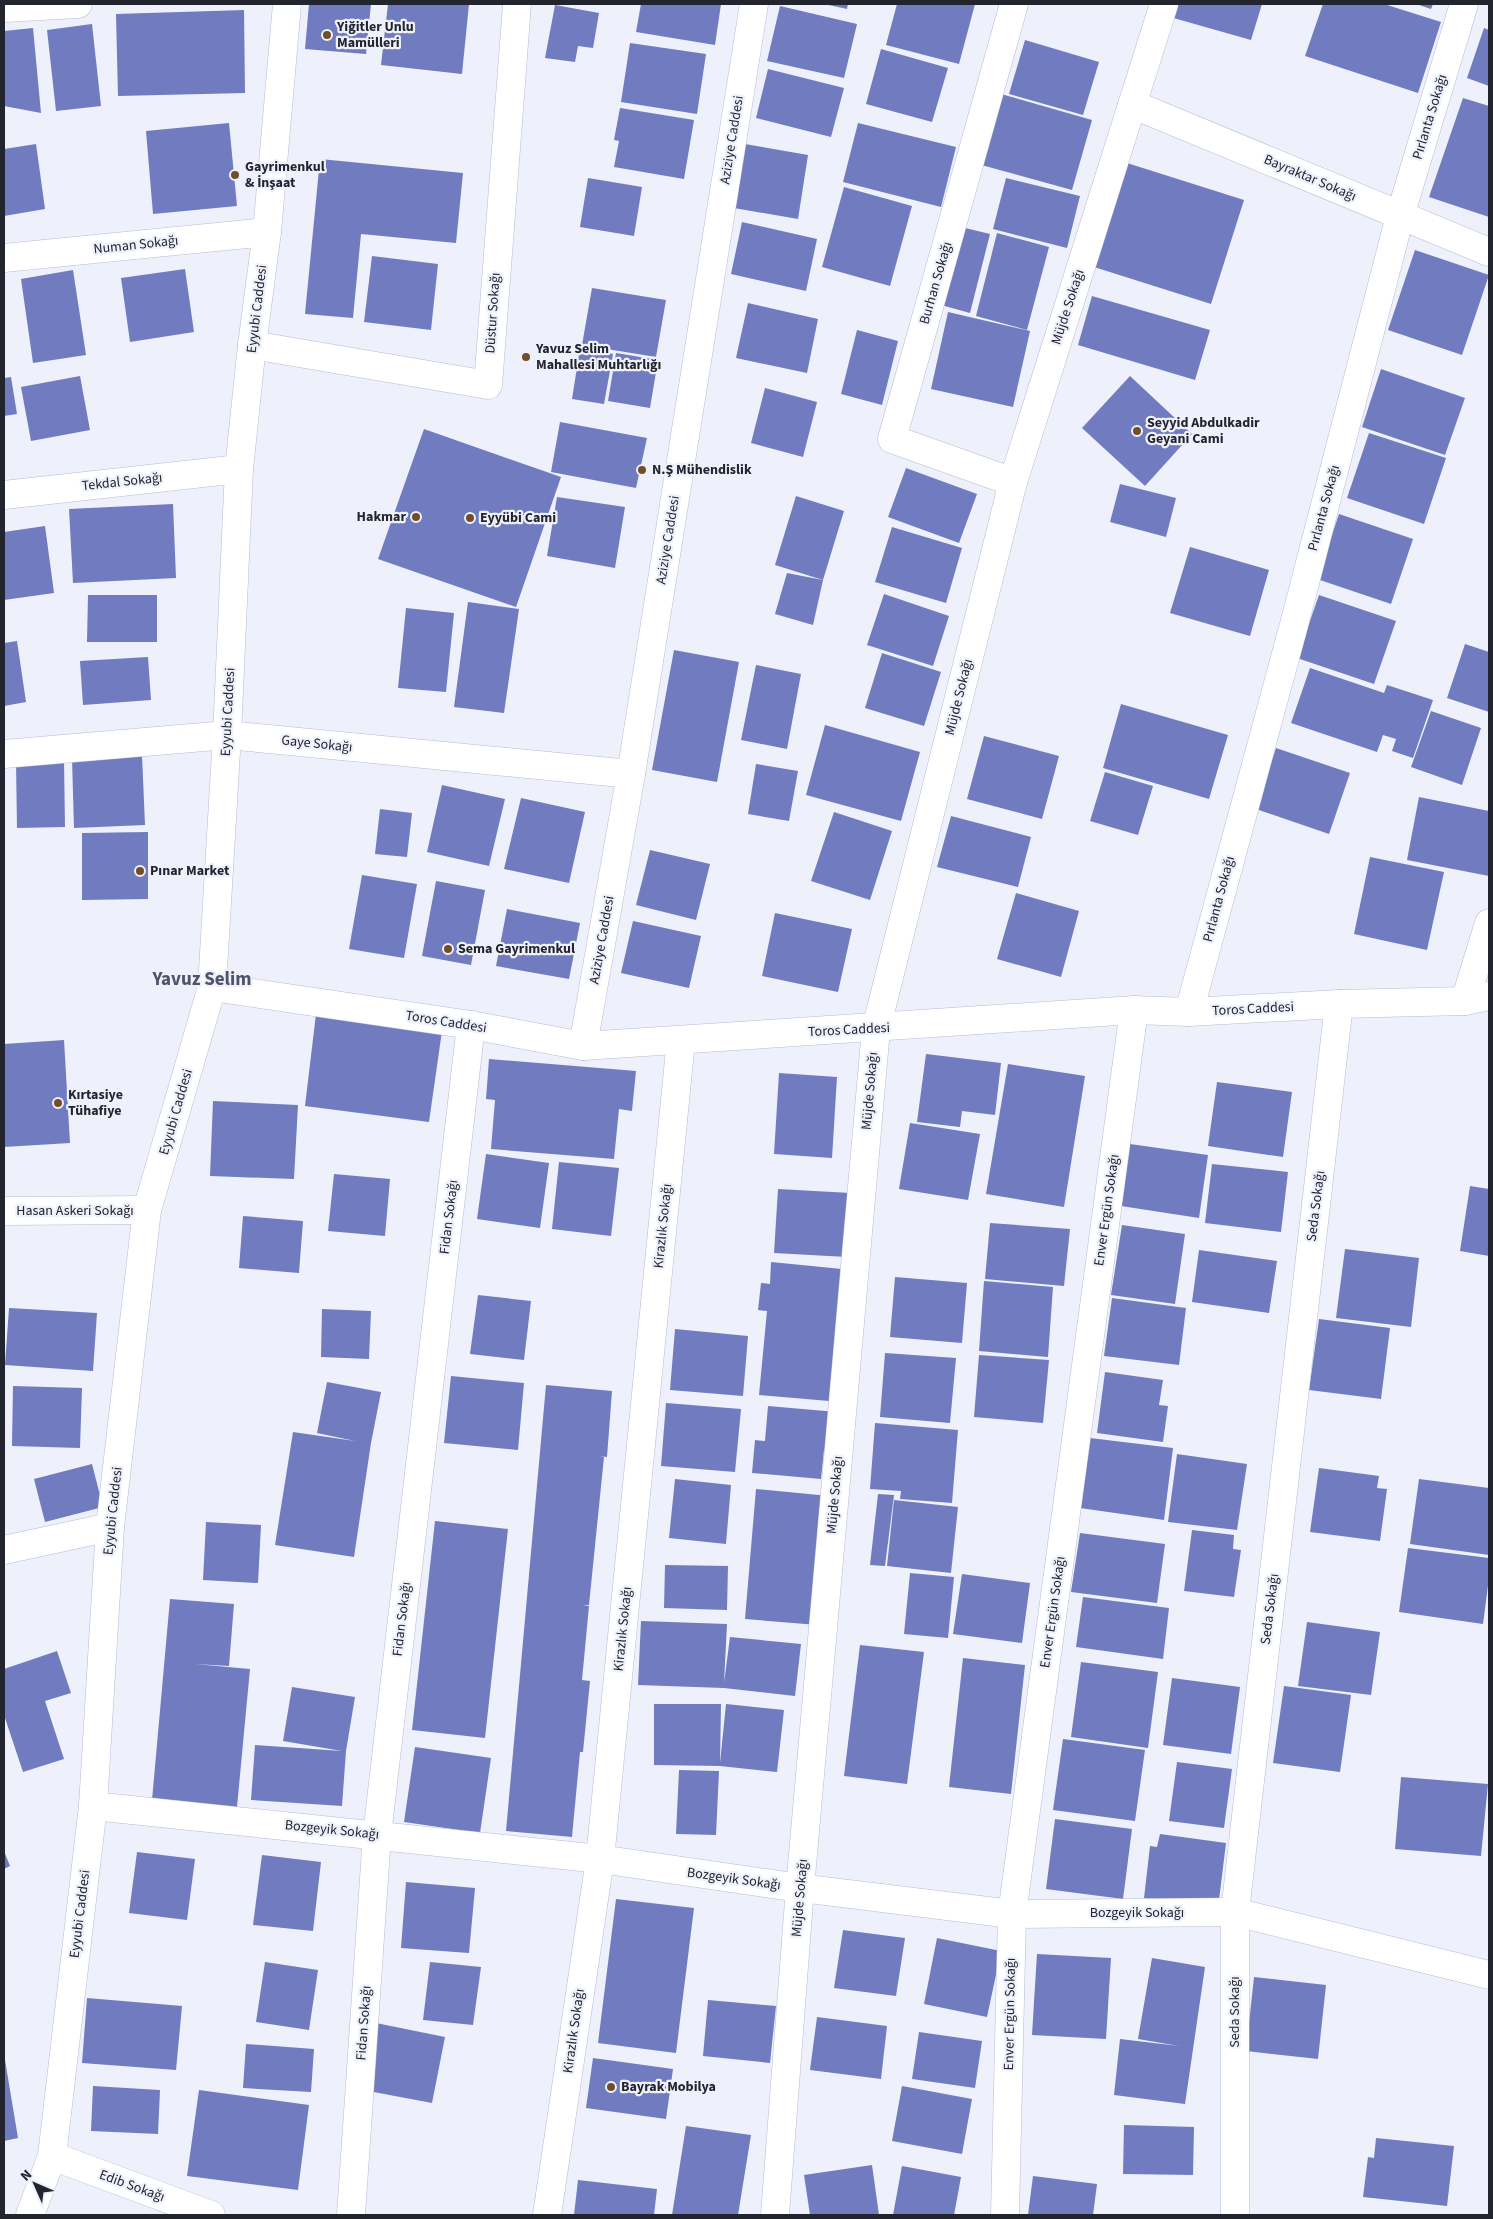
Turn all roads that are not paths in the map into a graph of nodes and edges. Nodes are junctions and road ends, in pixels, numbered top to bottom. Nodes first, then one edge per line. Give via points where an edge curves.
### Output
1 (78, 4) edge
2 (288, 4) edge
3 (517, 4) edge
4 (754, 4) edge
5 (1014, 4) edge
6 (1164, 4) edge
7 (1464, 4) edge
8 (4, 8) edge
9 (1132, 104) junction
10 (1400, 216) junction
11 (267, 232) junction
12 (1489, 252) edge
13 (4, 258) edge
14 (252, 346) junction
15 (239, 469) junction
16 (1013, 482) junction
17 (4, 495) edge
18 (227, 735) junction
19 (4, 754) edge
20 (631, 774) junction
21 (1489, 922) edge
22 (212, 987) junction
23 (1477, 998) edge
24 (1339, 1004) junction
25 (1134, 1010) junction
26 (1189, 1012) junction
27 (471, 1025) junction
28 (876, 1029) junction
29 (681, 1040) junction
30 (583, 1046) junction
31 (147, 1210) junction
32 (4, 1211) edge
33 (110, 1528) junction
34 (4, 1550) edge
35 (93, 1806) junction
36 (377, 1835) junction
37 (600, 1859) junction
38 (800, 1888) junction
39 (1235, 1912) junction
40 (1012, 1914) junction
41 (1489, 1975) edge
42 (52, 2156) junction
43 (30, 2215) edge
44 (211, 2215) edge
45 (351, 2215) edge
46 (547, 2215) edge
47 (775, 2215) edge
48 (1005, 2215) edge
49 (1234, 2215) edge

1 - 8 street
2 - 11 street, Eyyubi Caddesi
3 - 14 street, Düstur Sokağı via 488,385
4 - 20 street, Aziziye Caddesi
5 - 16 street, Burhan Sokağı via 892,439
6 - 9 street, Müjde Sokağı
7 - 10 street, Pırlanta Sokağı
9 - 10 street, Bayraktar Sokağı
9 - 16 street, Müjde Sokağı
10 - 12 street, Bayraktar Sokağı
10 - 26 street, Pırlanta Sokağı
11 - 13 street, Numan Sokağı
11 - 14 street, Eyyubi Caddesi
14 - 15 street, Eyyubi Caddesi
15 - 17 street, Tekdal Sokağı
15 - 18 street, Eyyubi Caddesi
16 - 28 street, Müjde Sokağı
18 - 19 street, Gaye Sokağı
18 - 20 street, Gaye Sokağı
18 - 22 street, Eyyubi Caddesi
20 - 30 street, Aziziye Caddesi
21 - 23 street
22 - 27 street, Toros Caddesi
22 - 31 street, Eyyubi Caddesi
23 - 24 street, Toros Caddesi
24 - 26 street, Toros Caddesi
24 - 39 street, Seda Sokağı
25 - 26 street, Toros Caddesi
25 - 28 street, Toros Caddesi
25 - 40 street, Enver Ergün Sokağı
27 - 30 street, Toros Caddesi
27 - 36 street, Fidan Sokağı
28 - 29 street, Toros Caddesi
28 - 38 street, Müjde Sokağı
29 - 30 street, Toros Caddesi
29 - 37 street, Kirazlık Sokağı
31 - 32 street, Hasan Askeri Sokağı
31 - 33 street, Eyyubi Caddesi
33 - 34 street
33 - 35 street, Eyyubi Caddesi
35 - 36 street, Bozgeyik Sokağı
35 - 42 street, Eyyubi Caddesi
36 - 37 street, Bozgeyik Sokağı
36 - 45 street, Fidan Sokağı
37 - 38 street, Bozgeyik Sokağı
37 - 46 street, Kirazlık Sokağı
38 - 40 street, Bozgeyik Sokağı
38 - 47 street, Müjde Sokağı
39 - 40 street, Bozgeyik Sokağı
39 - 41 street, Bozgeyik Sokağı
39 - 49 street, Seda Sokağı
40 - 48 street, Enver Ergün Sokağı
42 - 43 street, Eyyubi Caddesi
42 - 44 street, Edib Sokağı

